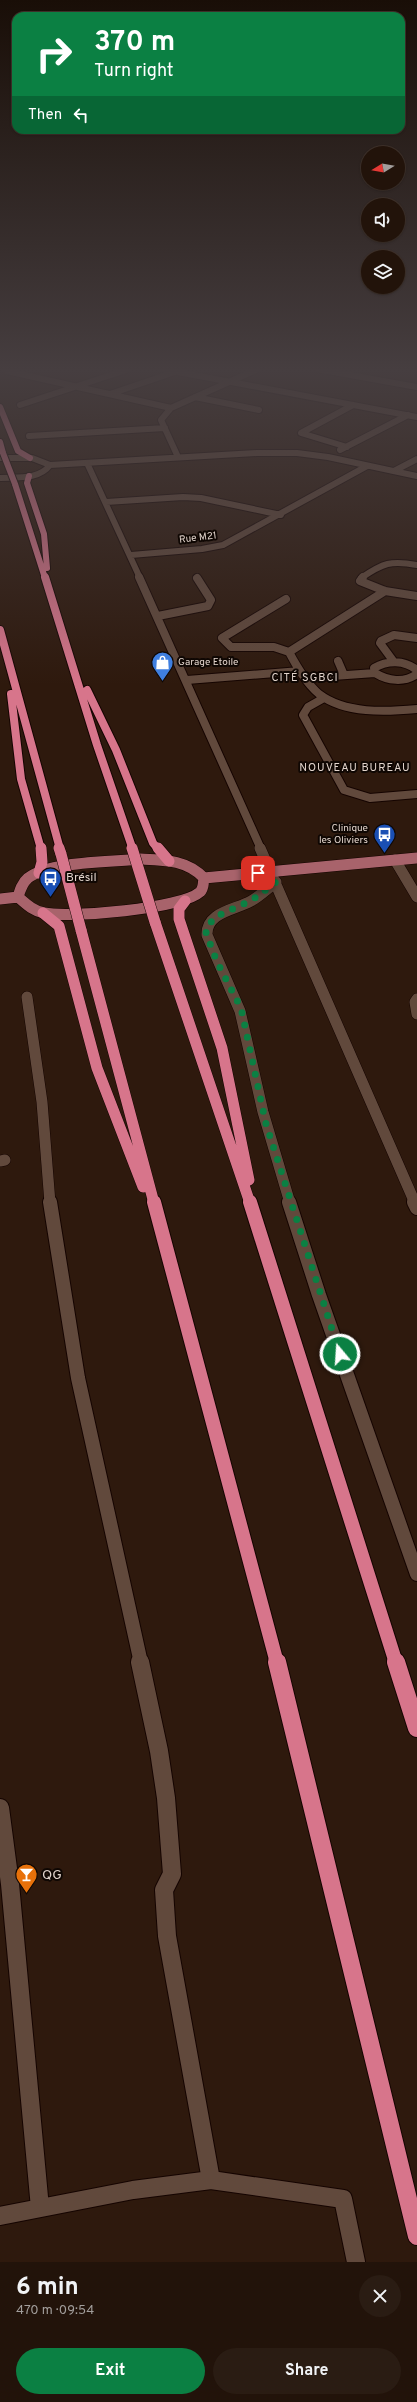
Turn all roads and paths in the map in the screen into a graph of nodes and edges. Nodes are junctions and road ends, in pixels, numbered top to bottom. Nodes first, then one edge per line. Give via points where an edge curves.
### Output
1 (10, 475) edge
2 (34, 475) edge
3 (93, 475) edge
4 (353, 475) edge
5 (29, 476) junction
6 (0, 478) edge
7 (106, 502) junction
8 (281, 515) junction
9 (131, 555) junction
10 (417, 565) edge
11 (197, 578) dead end
12 (47, 582) junction
13 (385, 591) junction
14 (417, 596) edge
15 (286, 599) dead end
16 (158, 616) junction
17 (0, 630) edge
18 (417, 638) edge
19 (289, 652) junction
20 (72, 661) junction
21 (338, 661) dead end
22 (394, 662) junction
23 (9, 664) junction
24 (416, 669) edge
25 (375, 673) junction
26 (302, 675) junction
27 (344, 675) junction
28 (186, 680) junction
29 (324, 698) junction
30 (417, 710) edge
31 (417, 794) edge
32 (417, 858) edge
33 (395, 860) junction
34 (169, 861) junction
35 (40, 873) junction
36 (273, 877) junction
37 (204, 878) junction
38 (18, 896) junction
39 (417, 897) edge
40 (0, 899) edge
41 (185, 900) junction
42 (43, 913) junction
43 (27, 997) dead end
44 (417, 999) edge
45 (417, 1014) edge
46 (417, 1208) edge
47 (262, 1238) junction
48 (165, 1245) junction
49 (417, 1574) edge
50 (417, 1728) edge
51 (0, 1808) edge
52 (211, 2180) junction
53 (40, 2208) junction
54 (0, 2216) edge
55 (417, 2236) edge
56 (356, 2262) edge

1 - 12 highway, bridge
2 - 5 street
3 - 7 street
4 - 8 street, Rue M21
5 - 6 street
5 - 12 highway via 27,483 44,534
7 - 8 street via 189,497
7 - 9 street
8 - 9 street, Rue M21 via 215,548
9 - 16 street
10 - 13 street via 399,561 384,562 361,578 363,584
11 - 16 street via 211,600 208,606
12 - 20 highway
13 - 14 street
13 - 19 street
15 - 19 street via 222,638 231,647 274,647
16 - 28 street
17 - 23 highway
18 - 22 street via 394,634 381,641
19 - 26 street
20 - 34 highway via 116,750 153,843
20 - 47 highway, bridge via 96,745
21 - 27 street
22 - 24 street
22 - 25 street via 380,664 374,668
23 - 35 highway via 19,770 24,798 44,860
23 - 48 highway, bridge
24 - 25 street via 408,679 393,680
25 - 27 street
26 - 27 street
26 - 28 street
26 - 29 street
28 - 36 street
29 - 30 street via 383,711
29 - 31 street via 308,707 303,715 344,790 356,797 371,798
32 - 33 main road
33 - 36 main road
33 - 39 street
34 - 35 main road via 141,859 56,868
34 - 37 main road via 188,865 199,871
35 - 38 main road via 29,877 21,885
36 - 37 main road
36 - 46 street
36 - 49 street via 252,900 217,916 207,926 206,933 217,962 241,1008 266,1124 286,1192
37 - 41 main road via 203,888 199,893
38 - 40 main road
38 - 42 main road via 31,908
41 - 42 main road via 171,905 71,915
41 - 47 highway via 179,909 178,919 222,1048
42 - 48 highway via 59,926 97,1068
43 - 52 street via 40,1087 52,1214 78,1378 159,1751 166,1798 172,1874 164,1890 167,1936
44 - 45 street
47 - 50 highway
48 - 55 highway via 296,1735
51 - 53 street via 10,1884
52 - 53 street via 133,2190
52 - 56 street via 343,2199
53 - 54 street

